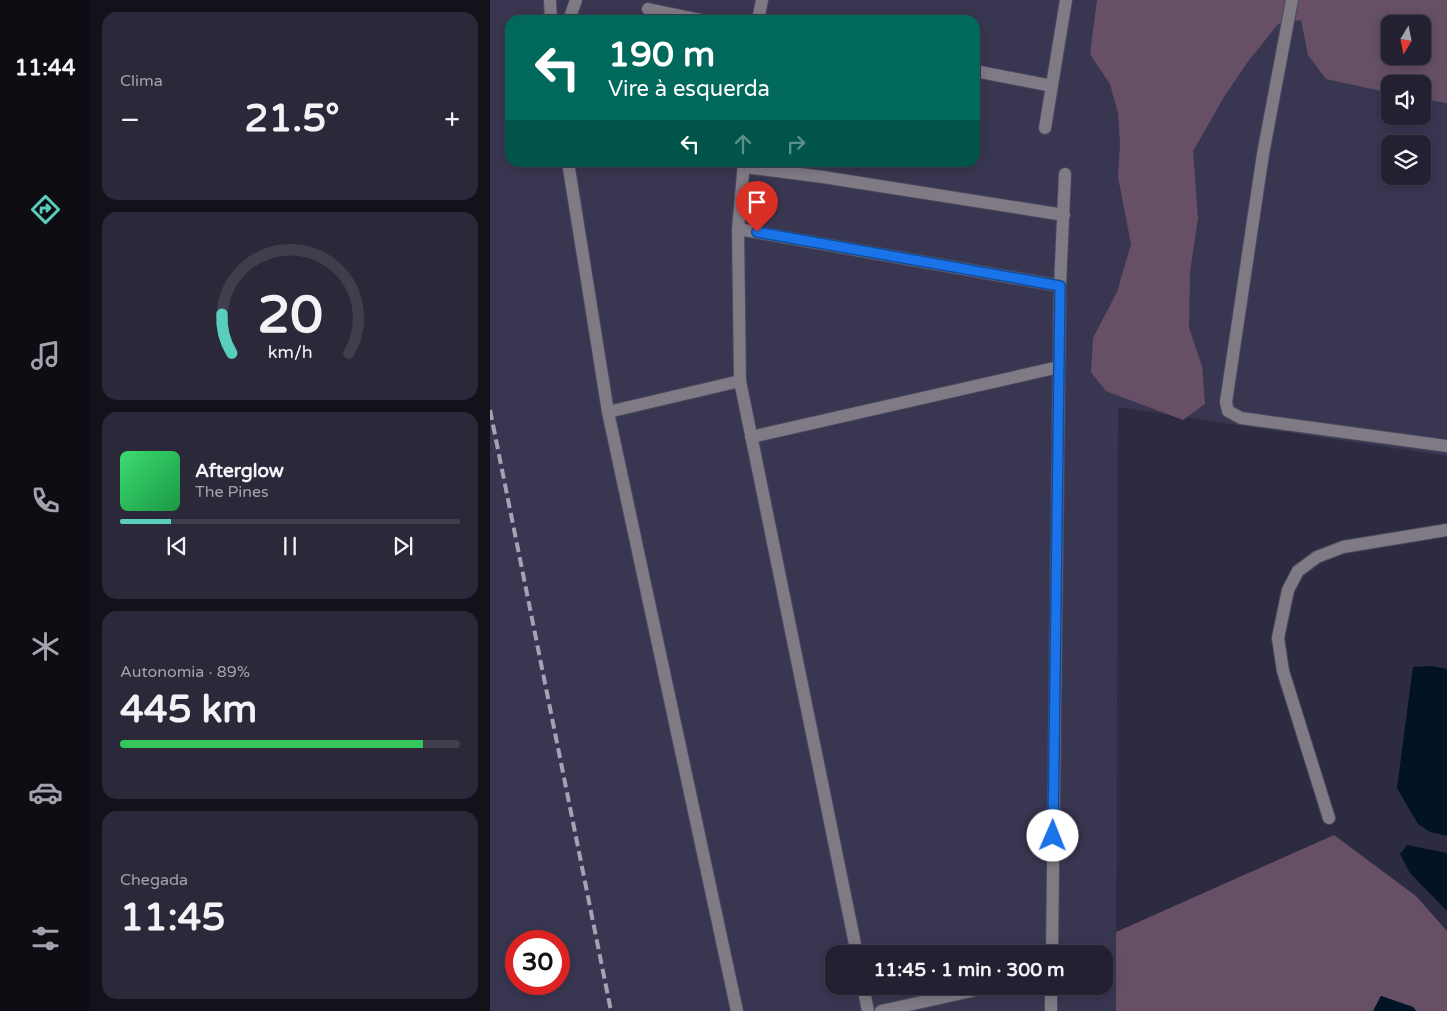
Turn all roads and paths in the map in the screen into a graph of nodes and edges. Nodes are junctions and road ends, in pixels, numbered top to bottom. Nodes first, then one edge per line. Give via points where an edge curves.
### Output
1 (550, 0) edge
2 (576, 0) edge
3 (762, 0) edge
4 (1066, 0) edge
5 (1292, 0) edge
6 (648, 9) dead end
7 (551, 15) edge
8 (571, 15) edge
9 (677, 15) edge
10 (759, 15) edge
11 (980, 72) edge
12 (1052, 86) junction
13 (1045, 128) dead end
14 (569, 167) edge
15 (744, 167) edge
16 (757, 167) edge
17 (1065, 174) dead end
18 (1064, 215) junction
19 (738, 229) junction
20 (1060, 286) junction
21 (1059, 367) junction
22 (740, 381) junction
23 (608, 412) junction
24 (751, 437) junction
25 (1447, 446) edge
26 (1447, 530) edge
27 (1329, 818) dead end
28 (855, 945) edge
29 (1052, 945) edge
30 (865, 995) edge
31 (953, 995) edge
32 (1051, 995) edge
33 (737, 1011) edge
34 (868, 1011) edge
35 (881, 1011) edge
36 (1051, 1011) edge

1 - 7 street
2 - 8 street
3 - 10 street
4 - 12 street
5 - 25 street via 1263,154 1226,402 1228,411 1241,418
6 - 9 street
11 - 12 street
12 - 13 street
14 - 23 street
15 - 19 street
16 - 18 street
17 - 18 street
18 - 20 street
19 - 20 street
19 - 22 street
20 - 21 street
21 - 24 street
21 - 29 street
22 - 23 street
22 - 24 street
23 - 33 street
24 - 28 street
26 - 27 street via 1343,547 1317,557 1298,571 1288,590 1278,638 1283,671
30 - 34 street
31 - 35 street
32 - 36 street

